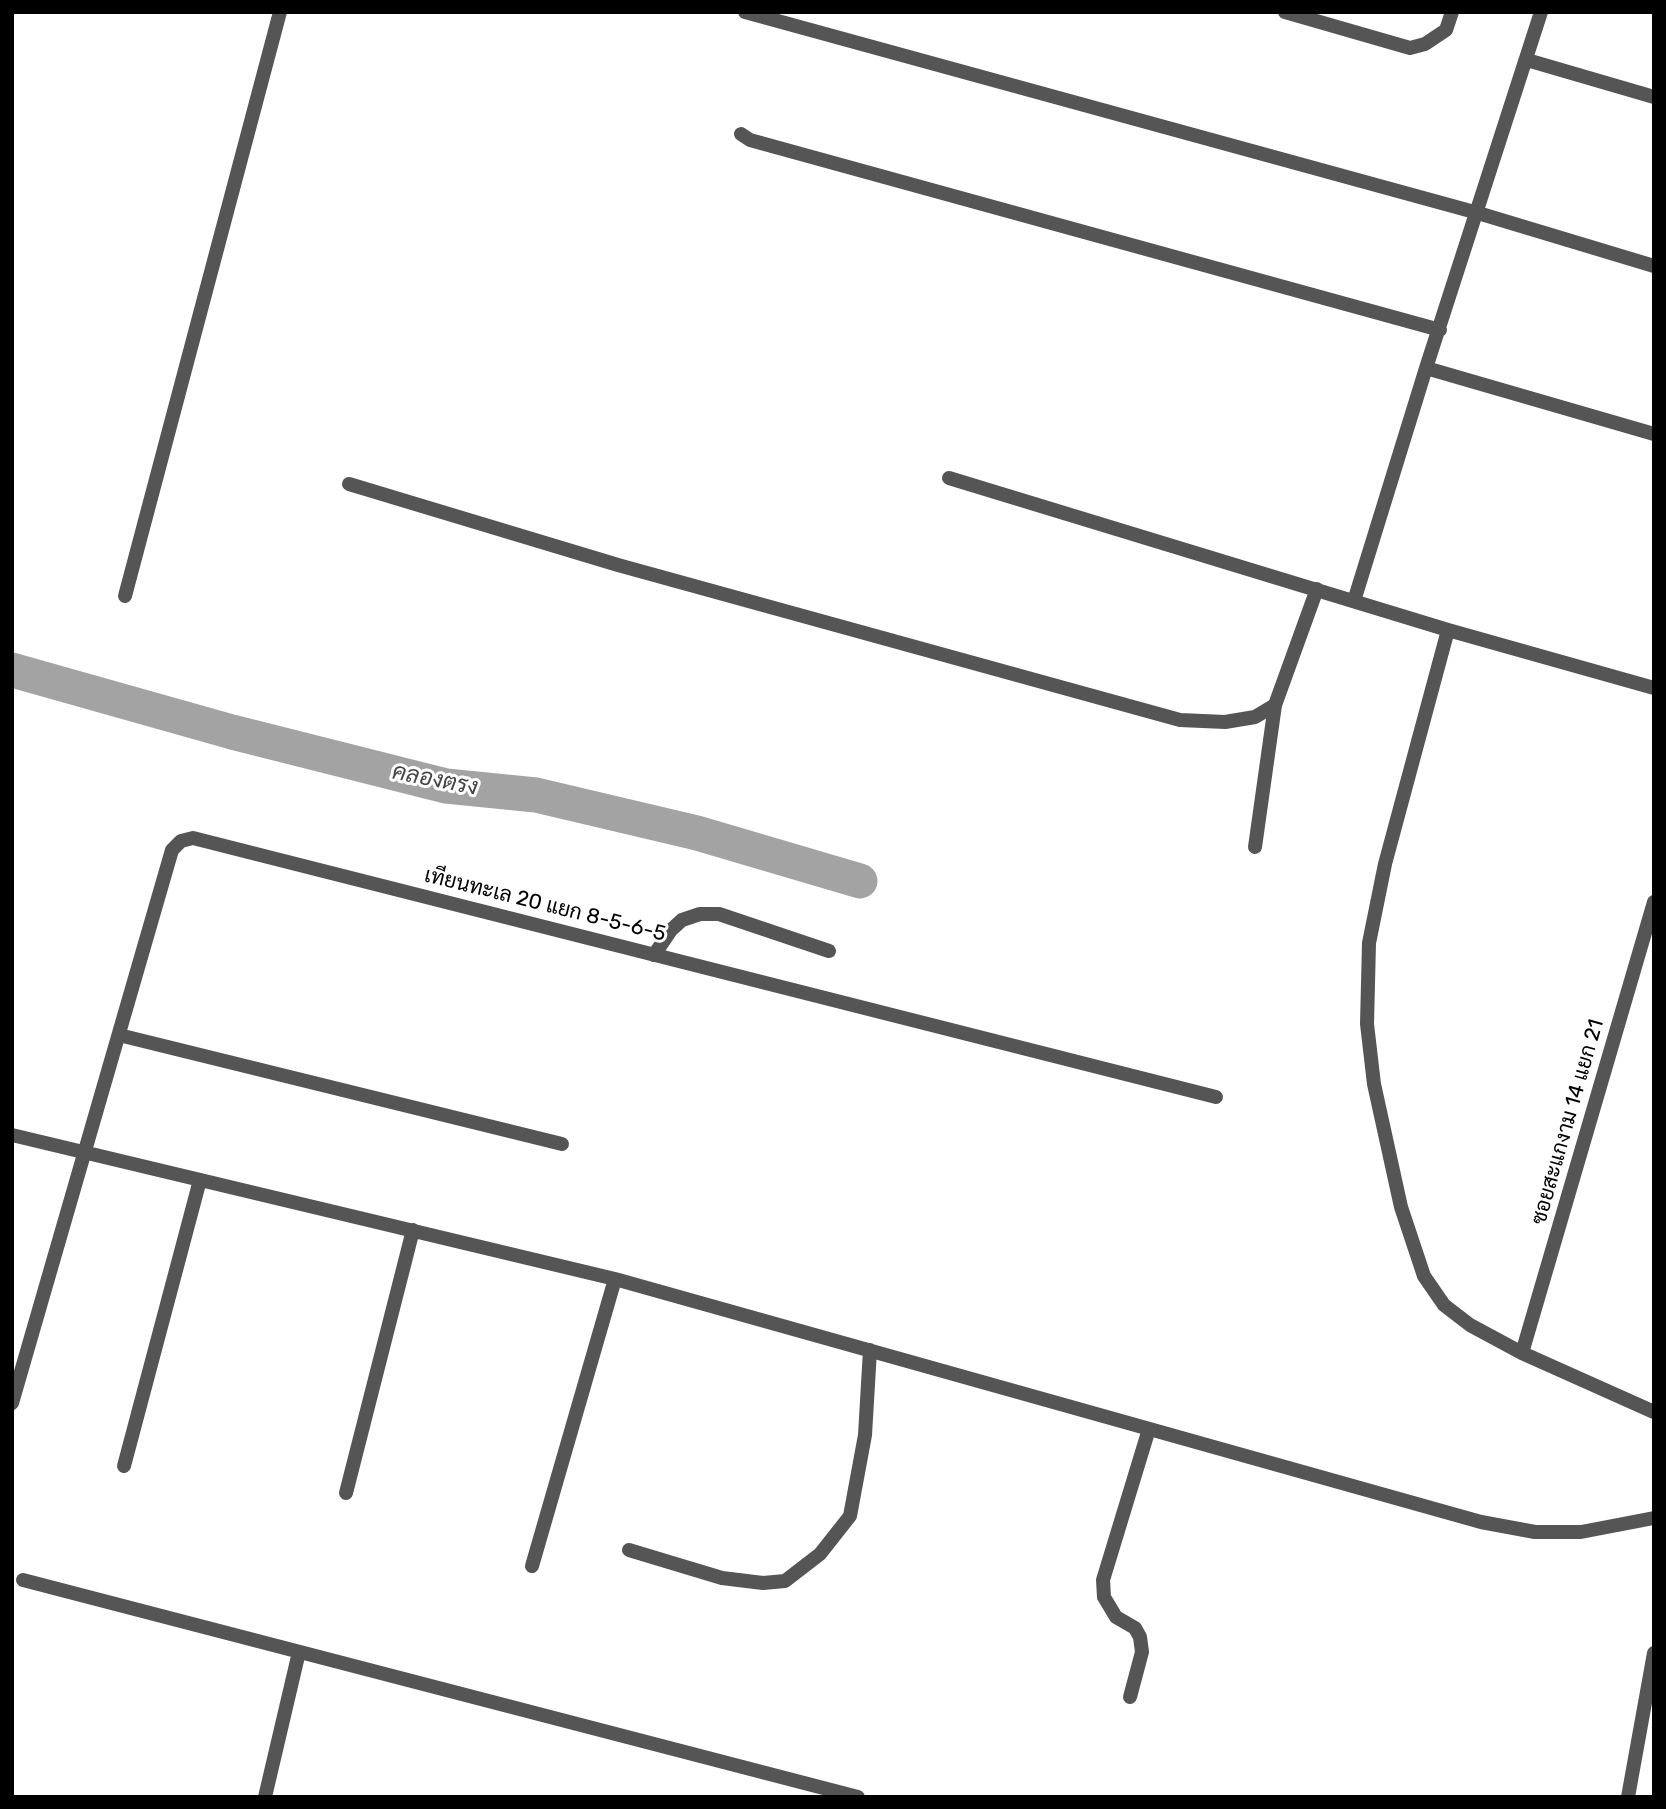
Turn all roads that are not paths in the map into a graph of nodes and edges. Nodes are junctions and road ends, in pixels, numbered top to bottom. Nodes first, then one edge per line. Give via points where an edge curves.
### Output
1 (281, 12) edge
2 (745, 12) edge
3 (1285, 12) edge
4 (1452, 12) edge
5 (1541, 12) edge
6 (1527, 60) junction
7 (1654, 97) edge
8 (741, 134) dead end
9 (1478, 213) junction
10 (1654, 267) edge
11 (1440, 330) junction
12 (1426, 368) junction
13 (1654, 434) edge
14 (949, 478) dead end
15 (349, 484) dead end
16 (1317, 589) junction
17 (125, 596) dead end
18 (1354, 601) junction
19 (1448, 630) junction
20 (1654, 688) edge
21 (1275, 705) junction
22 (1255, 847) dead end
23 (1654, 902) edge
24 (829, 951) dead end
25 (654, 955) junction
26 (119, 1035) junction
27 (1216, 1097) dead end
28 (12, 1135) edge
29 (562, 1144) dead end
30 (86, 1153) junction
31 (200, 1180) junction
32 (413, 1230) junction
33 (615, 1279) junction
34 (870, 1350) junction
35 (1522, 1353) junction
36 (14, 1394) edge
37 (1654, 1412) edge
38 (1149, 1429) junction
39 (124, 1466) dead end
40 (346, 1493) dead end
41 (1654, 1518) edge
42 (629, 1550) dead end
43 (532, 1566) dead end
44 (23, 1580) dead end
45 (299, 1652) junction
46 (1654, 1653) edge
47 (1130, 1697) dead end
48 (265, 1797) edge
49 (858, 1797) edge
50 (1628, 1797) edge

1 - 17 street
2 - 9 street
3 - 4 street via 1409,48 1446,30
5 - 6 street
6 - 7 street
6 - 9 street
8 - 11 street
9 - 10 street
9 - 11 street
11 - 12 street
12 - 13 street
12 - 18 street
14 - 16 street
15 - 21 street via 618,565 1145,712 1180,720 1225,722 1255,717
16 - 18 street
16 - 21 street
18 - 19 street
19 - 20 street
19 - 35 street via 1385,864 1369,943 1367,1024 1374,1084 1401,1207 1424,1276 1444,1305
21 - 22 street
23 - 35 street, ซอยสะแกงาม 14 แยก 21
24 - 25 street via 719,914 700,914 682,920
25 - 26 street, เทียนทะเล 20 แยก 8-5-6-5 via 193,838 172,850
25 - 27 street, เทียนทะเล 20 แยก 8-5-6-5
26 - 29 street
26 - 30 street, เทียนทะเล 20 แยก 8-5-6-5
28 - 30 street
30 - 31 street
30 - 36 street, เทียนทะเล 20 แยก 8-5-6-5
31 - 32 street
31 - 39 street
32 - 33 street
32 - 40 street
33 - 34 street
33 - 43 street
34 - 38 street
34 - 42 street via 865,1435 850,1516 820,1554 785,1581 763,1583 722,1578
35 - 37 street
38 - 41 street via 1481,1522 1535,1532 1581,1532
38 - 47 street via 1103,1580 1104,1597 1116,1617 1135,1628 1140,1637 1142,1651
44 - 45 street
45 - 48 street
45 - 49 street
46 - 50 street

